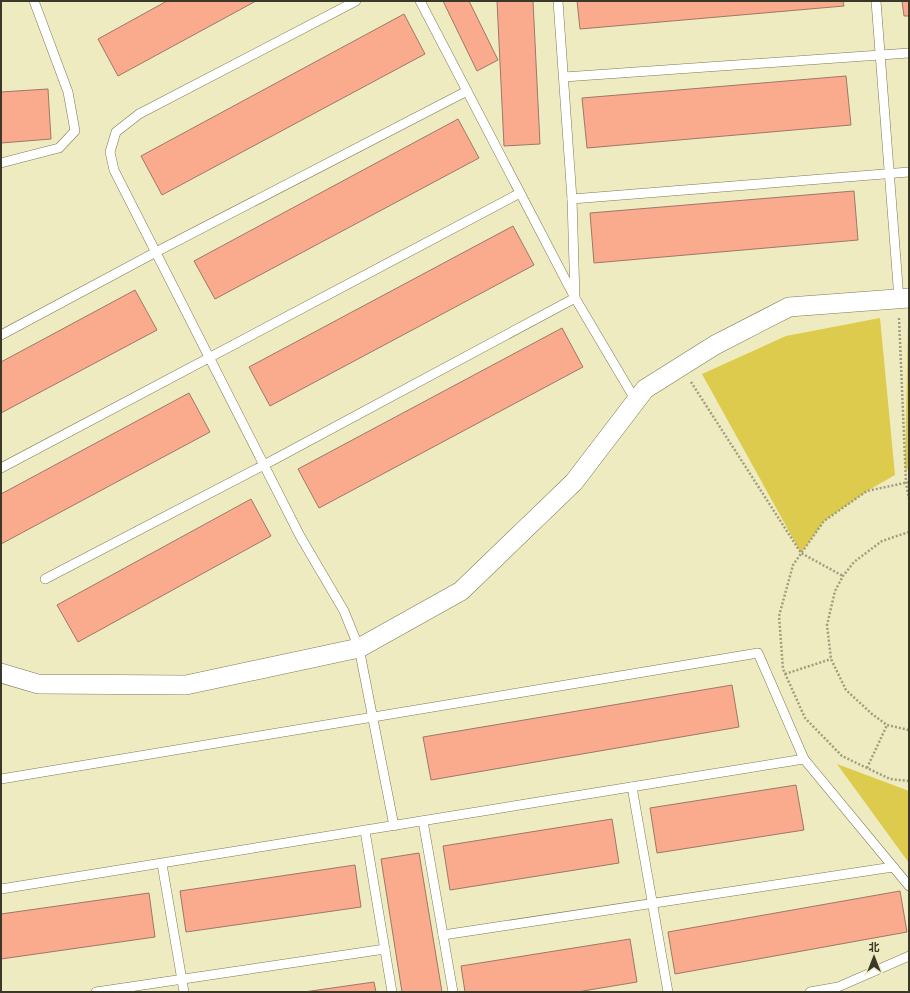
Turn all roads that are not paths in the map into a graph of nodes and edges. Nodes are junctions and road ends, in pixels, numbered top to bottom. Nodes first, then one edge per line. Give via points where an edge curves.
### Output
1 (34, 1) edge
2 (356, 1) edge
3 (420, 1) edge
4 (558, 1) edge
5 (876, 1) edge
6 (909, 53) edge
7 (879, 55) junction
8 (564, 78) junction
9 (467, 91) junction
10 (1, 163) edge
11 (909, 172) edge
12 (888, 173) junction
13 (520, 193) junction
14 (572, 199) junction
15 (156, 252) junction
16 (575, 298) junction
17 (904, 298) edge
18 (1, 335) edge
19 (209, 356) junction
20 (636, 401) junction
21 (264, 465) junction
22 (1, 468) edge
23 (45, 579) dead end
24 (359, 648) junction
25 (1, 673) edge
26 (374, 718) junction
27 (804, 759) junction
28 (1, 779) edge
29 (632, 787) junction
30 (423, 821) junction
31 (394, 826) junction
32 (365, 831) junction
33 (162, 864) junction
34 (893, 867) junction
35 (909, 886) edge
36 (1, 889) edge
37 (652, 903) junction
38 (443, 935) junction
39 (385, 949) junction
40 (909, 956) edge
41 (181, 979) junction
42 (838, 990) edge
43 (96, 992) edge
44 (184, 992) edge
45 (392, 992) edge
46 (452, 992) edge
47 (668, 992) edge
48 (810, 992) edge

1 - 10 lane via 68,92 75,131 59,148
2 - 15 lane via 139,114 116,132 110,152 114,170
3 - 9 lane
4 - 8 lane
5 - 7 lane
6 - 7 lane
7 - 8 lane
7 - 12 lane
8 - 14 lane
9 - 13 lane
9 - 15 lane
11 - 12 lane
12 - 14 lane
12 - 17 lane
13 - 16 lane
13 - 19 lane
14 - 16 lane
15 - 18 lane
15 - 19 lane
16 - 20 lane
16 - 21 lane
17 - 20 street via 790,307 715,345 645,389
19 - 21 lane
19 - 22 lane
20 - 24 street via 574,482 460,591
21 - 23 lane
21 - 24 lane via 300,536 344,611
24 - 25 street via 186,685 38,684
24 - 26 lane
26 - 27 lane via 758,653
26 - 28 lane
26 - 31 lane
27 - 29 lane
27 - 34 lane
29 - 30 lane
29 - 37 lane
30 - 31 lane
30 - 38 lane
31 - 32 lane
32 - 33 lane
32 - 39 lane
33 - 36 lane
33 - 41 lane
34 - 35 lane
34 - 37 lane
37 - 38 lane
37 - 47 lane
38 - 46 lane
39 - 41 lane
39 - 45 lane
40 - 42 lane
41 - 43 lane
41 - 44 lane
42 - 48 lane

